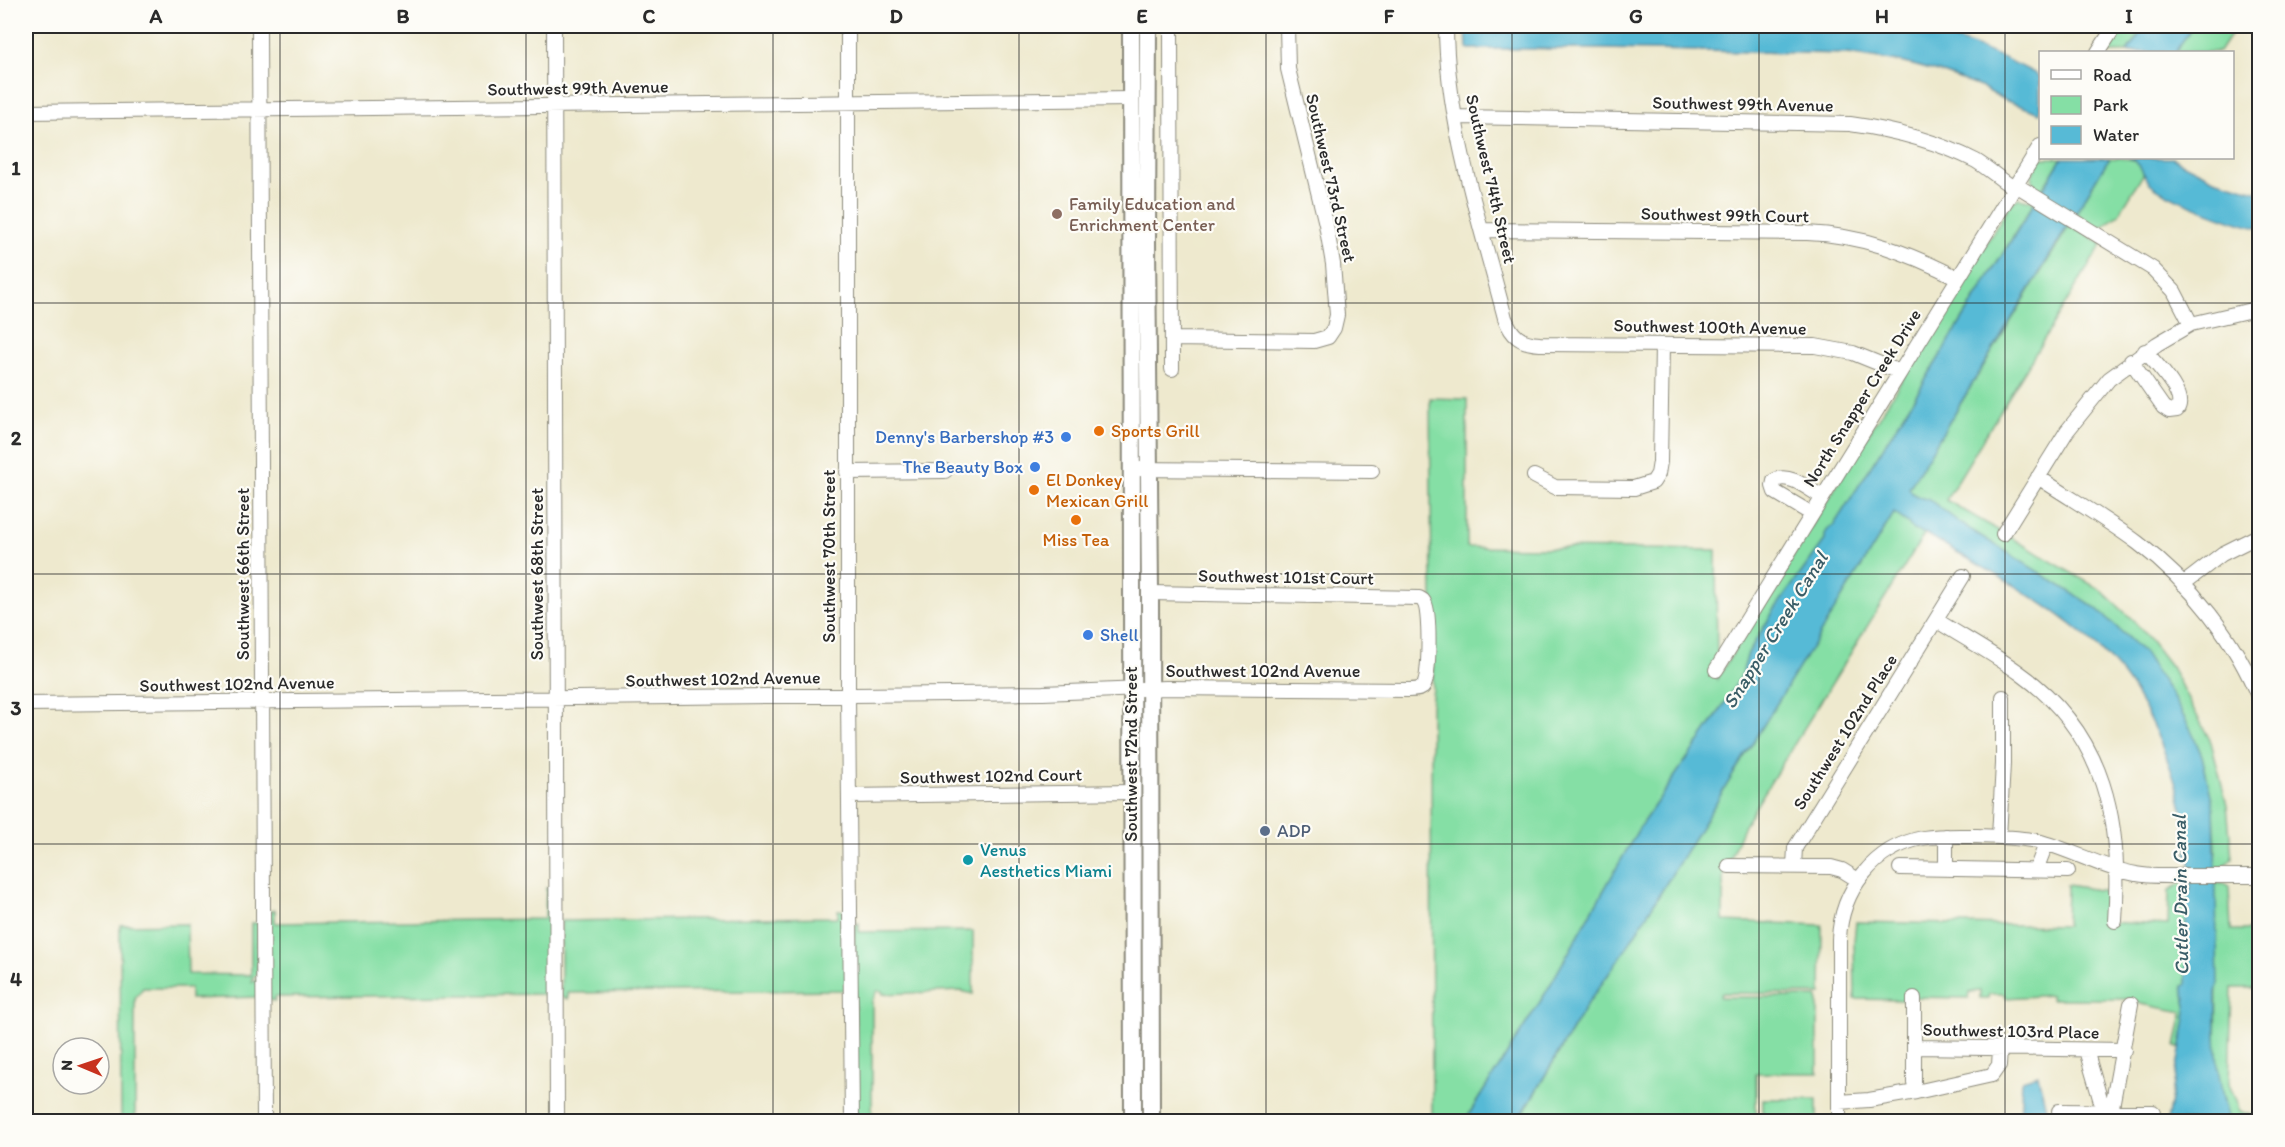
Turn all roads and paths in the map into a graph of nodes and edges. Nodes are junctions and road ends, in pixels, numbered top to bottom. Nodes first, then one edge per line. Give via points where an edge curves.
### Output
1 (259, 26) edge
2 (554, 26) edge
3 (848, 26) edge
4 (1131, 26) edge
5 (1148, 26) edge
6 (1171, 26) edge
7 (1287, 26) edge
8 (1446, 26) edge
9 (2109, 28) edge
10 (2098, 51) edge
11 (1139, 99) junction
12 (848, 103) junction
13 (554, 106) junction
14 (260, 110) junction
15 (26, 112) edge
16 (1456, 117) junction
17 (2039, 148) edge
18 (2015, 187) junction
19 (1483, 231) junction
20 (1139, 241) junction
21 (1958, 278) junction
22 (2259, 308) edge
23 (2191, 324) junction
24 (1131, 337) junction
25 (1148, 337) junction
26 (1516, 338) joint
27 (1172, 339) junction
28 (1662, 345) junction
29 (2145, 351) junction
30 (2132, 361) junction
31 (1172, 369) dead end
32 (1900, 372) junction
33 (1140, 470) junction
34 (945, 471) dead end
35 (1372, 471) dead end
36 (847, 472) junction
37 (1534, 476) dead end
38 (2038, 477) junction
39 (1822, 497) junction
40 (1812, 514) junction
41 (2003, 534) dead end
42 (2259, 535) edge
43 (1963, 576) dead end
44 (2183, 584) junction
45 (1150, 593) junction
46 (1936, 620) junction
47 (2253, 668) edge
48 (1716, 670) dead end
49 (1150, 688) junction
50 (1421, 689) joint
51 (1132, 690) junction
52 (848, 696) junction
53 (2003, 697) dead end
54 (556, 699) junction
55 (261, 701) junction
56 (2259, 701) edge
57 (26, 704) edge
58 (1133, 792) junction
59 (849, 796) junction
60 (1946, 836) junction
61 (1999, 837) junction
62 (2046, 844) junction
63 (1729, 866) dead end
64 (1794, 866) junction
65 (1900, 868) dead end
66 (1946, 868) junction
67 (2036, 870) junction
68 (2117, 870) junction
69 (2068, 871) dead end
70 (2259, 876) edge
71 (1858, 880) junction
72 (2115, 921) dead end
73 (1133, 940) junction
74 (1151, 972) junction
75 (1914, 998) dead end
76 (2130, 1004) dead end
77 (1914, 1047) junction
78 (2000, 1049) junction
79 (2086, 1050) junction
80 (2124, 1050) junction
81 (1916, 1092) junction
82 (1839, 1102) junction
83 (2059, 1111) dead end
84 (2108, 1112) junction
85 (2153, 1112) dead end
86 (1133, 1121) edge
87 (1151, 1121) edge
88 (264, 1122) edge
89 (557, 1122) edge
90 (852, 1122) edge
91 (1839, 1122) edge

1 - 14 street, Southwest 66th Street
2 - 13 street, Southwest 68th Street
3 - 12 street, Southwest 70th Street
4 - 11 main road, Southwest 72nd Street
5 - 11 main road, Southwest 72nd Street
6 - 27 street
7 - 27 street, Southwest 73rd Street via 1289,77 1333,264 1337,315 1334,328 1328,337 1307,342
8 - 16 street, Southwest 74th Street
9 - 10 street
11 - 12 street, Southwest 99th Avenue
11 - 20 main road, Southwest 72nd Street
12 - 13 street, Southwest 99th Avenue
12 - 36 street, Southwest 70th Street
13 - 14 street, Southwest 99th Avenue
13 - 54 street, Southwest 68th Street
14 - 15 street, Southwest 99th Avenue
14 - 55 street, Southwest 66th Street
16 - 18 street, Southwest 99th Avenue via 1850,124 1929,142 1978,162
16 - 19 street, Southwest 74th Street
17 - 18 street, North Snapper Creek Drive
18 - 21 street, North Snapper Creek Drive
18 - 23 street, Southwest 99th Avenue via 2161,275 2178,297
19 - 21 street, Southwest 99th Court via 1839,235 1890,247
19 - 26 street, Southwest 74th Street via 1505,318
20 - 24 main road, Southwest 72nd Street
20 - 25 main road, Southwest 72nd Street
21 - 32 street, North Snapper Creek Drive
22 - 23 street
23 - 29 street
24 - 25 main road
24 - 33 main road, Southwest 72nd Street
25 - 33 main road, Southwest 72nd Street
26 - 28 street, Southwest 100th Avenue via 1540,344
27 - 31 street
28 - 32 street, Southwest 100th Avenue via 1826,348 1852,353
28 - 37 street via 1656,478 1634,488 1555,487
29 - 30 street
29 - 30 street via 2175,388 2180,400 2177,410 2163,407
30 - 38 street via 2109,379 2084,408
32 - 39 street, North Snapper Creek Drive
33 - 35 street
33 - 45 main road, Southwest 72nd Street
33 - 51 main road, Southwest 72nd Street
34 - 36 street
36 - 52 street, Southwest 70th Street
38 - 41 street
38 - 44 street via 2139,544
39 - 40 street, North Snapper Creek Drive
39 - 40 street via 1787,478 1774,481 1775,492
40 - 48 street, North Snapper Creek Drive
42 - 44 street via 2222,554
43 - 46 street, Southwest 102nd Place
44 - 47 street
45 - 49 main road, Southwest 72nd Street
45 - 50 street, Southwest 101st Court via 1422,599 1428,615 1428,661
46 - 64 street, Southwest 102nd Place via 1795,848
46 - 68 street via 2022,674 2071,723 2092,756 2105,790 2115,830
47 - 56 street
49 - 50 street, Southwest 102nd Avenue
49 - 51 street, Southwest 102nd Avenue
49 - 74 main road, Southwest 72nd Street
51 - 52 street, Southwest 102nd Avenue
51 - 58 main road, Southwest 72nd Street
52 - 54 street, Southwest 102nd Avenue
52 - 59 street, Southwest 70th Street
53 - 61 street
54 - 55 street, Southwest 102nd Avenue
54 - 89 street, Southwest 68th Street
55 - 57 street, Southwest 102nd Avenue
55 - 88 street, Southwest 66th Street
58 - 59 street, Southwest 102nd Court
58 - 73 main road, Southwest 72nd Street
59 - 90 street, Southwest 70th Street
60 - 61 street
60 - 66 street
60 - 71 street via 1899,846 1879,858
61 - 62 street
62 - 67 street
62 - 68 street
63 - 64 street
64 - 71 street via 1836,868
65 - 66 street
66 - 67 street
67 - 69 street
68 - 70 street via 2144,876
68 - 72 street
71 - 82 street via 1844,910 1839,933
73 - 74 main road via 1144,966
73 - 86 main road, Southwest 72nd Street
74 - 87 main road, Southwest 72nd Street
75 - 77 street
76 - 80 street
77 - 78 street, Southwest 103rd Place
77 - 81 street, Southwest 103rd Place
78 - 79 street, Southwest 103rd Place
78 - 81 street via 1999,1065 1992,1075
79 - 80 street, Southwest 103rd Place
79 - 84 street
80 - 84 street
81 - 82 street
82 - 91 street
83 - 84 street
84 - 85 street
86 - 87 main road

